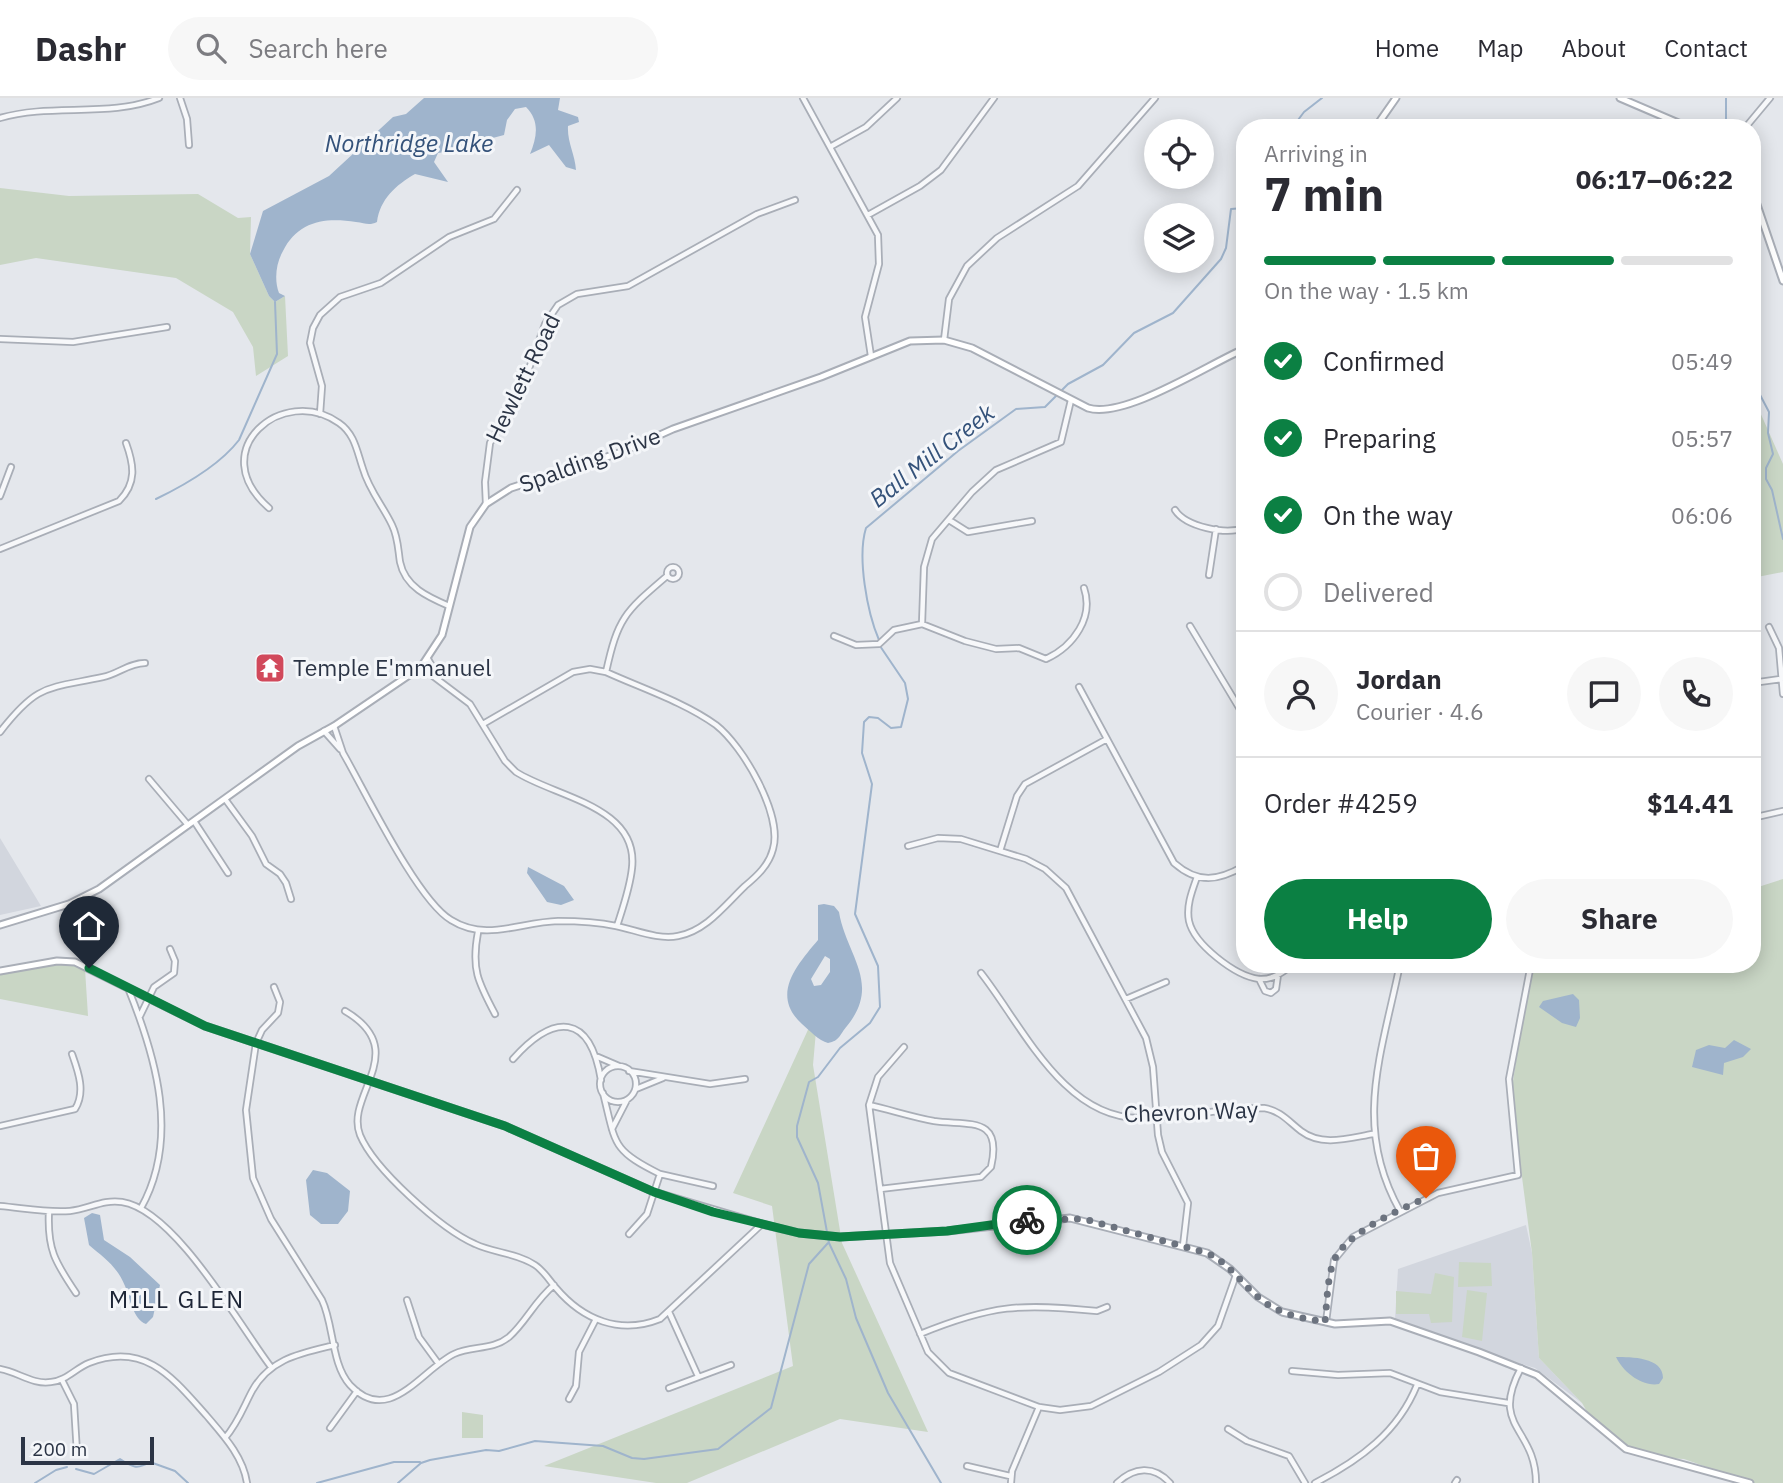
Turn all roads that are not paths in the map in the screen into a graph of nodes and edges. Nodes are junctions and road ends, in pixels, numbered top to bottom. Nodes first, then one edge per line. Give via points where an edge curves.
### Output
1 (159, 98) edge
2 (180, 98) edge
3 (803, 98) edge
4 (897, 98) edge
5 (994, 98) edge
6 (1155, 98) edge
7 (1396, 98) edge
8 (1620, 98) edge
9 (1770, 98) edge
10 (0, 118) edge
11 (1381, 119) edge
12 (1669, 119) edge
13 (1752, 119) edge
14 (189, 145) dead end
15 (830, 147) junction
16 (517, 190) dead end
17 (796, 200) dead end
18 (868, 215) junction
19 (1761, 216) edge
20 (1783, 281) edge
21 (167, 327) dead end
22 (0, 339) edge
23 (944, 340) junction
24 (1236, 353) edge
25 (871, 356) junction
26 (1071, 400) junction
27 (320, 414) junction
28 (126, 443) dead end
29 (11, 467) dead end
30 (0, 496) edge
31 (486, 504) junction
32 (269, 508) dead end
33 (1175, 510) dead end
34 (949, 520) junction
35 (1031, 521) dead end
36 (1216, 529) junction
37 (1236, 529) edge
38 (0, 549) edge
39 (1209, 575) dead end
40 (667, 576) dead end
41 (1084, 587) dead end
42 (449, 607) junction
43 (922, 624) junction
44 (1190, 626) dead end
45 (1769, 627) dead end
46 (834, 635) dead end
47 (428, 659) junction
48 (145, 663) dead end
49 (421, 667) junction
50 (606, 672) junction
51 (437, 676) junction
52 (1781, 679) junction
53 (1761, 682) edge
54 (1079, 687) dead end
55 (1783, 694) edge
56 (1236, 703) edge
57 (483, 724) junction
58 (334, 726) junction
59 (324, 731) junction
60 (0, 732) edge
61 (1107, 739) junction
62 (343, 753) junction
63 (149, 779) dead end
64 (225, 799) junction
65 (1783, 811) edge
66 (1761, 816) edge
67 (194, 821) junction
68 (188, 825) junction
69 (908, 846) dead end
70 (1000, 851) junction
71 (1236, 870) edge
72 (228, 873) dead end
73 (1197, 877) junction
74 (291, 900) dead end
75 (0, 925) edge
76 (617, 926) junction
77 (478, 932) junction
78 (170, 948) dead end
79 (1236, 970) edge
80 (0, 971) edge
81 (981, 973) dead end
82 (1241, 973) edge
83 (1281, 973) edge
84 (1398, 973) edge
85 (1529, 973) edge
86 (1278, 975) junction
87 (1259, 979) junction
88 (1166, 982) dead end
89 (274, 987) dead end
90 (128, 988) junction
91 (148, 999) junction
92 (1126, 999) junction
93 (345, 1011) dead end
94 (495, 1014) dead end
95 (139, 1017) junction
96 (256, 1043) junction
97 (904, 1047) dead end
98 (72, 1054) dead end
99 (597, 1057) junction
100 (513, 1059) dead end
101 (619, 1067) junction
102 (629, 1071) junction
103 (664, 1078) junction
104 (745, 1079) dead end
105 (601, 1080) junction
106 (371, 1082) junction
107 (635, 1090) junction
108 (603, 1093) junction
109 (626, 1100) junction
110 (869, 1105) junction
111 (1156, 1117) junction
112 (0, 1126) edge
113 (612, 1130) junction
114 (1373, 1134) junction
115 (660, 1174) junction
116 (713, 1185) dead end
117 (880, 1189) junction
118 (654, 1192) junction
119 (0, 1206) edge
120 (141, 1208) junction
121 (49, 1210) junction
122 (1400, 1211) junction
123 (762, 1224) junction
124 (629, 1234) dead end
125 (886, 1235) junction
126 (1183, 1246) junction
127 (1237, 1275) junction
128 (554, 1286) junction
129 (76, 1293) dead end
130 (407, 1300) dead end
131 (1107, 1307) dead end
132 (669, 1312) junction
133 (594, 1321) junction
134 (1325, 1322) junction
135 (920, 1334) junction
136 (335, 1345) junction
137 (438, 1363) junction
138 (731, 1365) dead end
139 (271, 1367) junction
140 (1521, 1368) junction
141 (0, 1369) edge
142 (1293, 1371) dead end
143 (698, 1376) junction
144 (62, 1380) junction
145 (1417, 1384) junction
146 (669, 1388) dead end
147 (357, 1391) junction
148 (569, 1399) dead end
149 (1507, 1403) junction
150 (1039, 1407) junction
151 (331, 1428) dead end
152 (1228, 1429) dead end
153 (225, 1437) junction
154 (76, 1453) dead end
155 (967, 1466) dead end
156 (1010, 1476) junction
157 (247, 1483) edge
158 (1011, 1483) edge
159 (1117, 1483) edge
160 (1170, 1483) edge
161 (1305, 1483) edge
162 (1315, 1483) edge
163 (1536, 1483) edge
164 (1750, 1483) edge

1 - 10 street via 129,107 34,111
2 - 14 street
3 - 15 street
4 - 15 street via 866,127
5 - 18 street via 941,170
6 - 23 street via 1078,186 997,238 967,266 949,299
7 - 11 street
8 - 12 street
9 - 13 street
15 - 18 street
16 - 27 street via 494,219 449,237 381,283 340,297 320,315 310,344 322,386
17 - 31 street, Hewlett Road via 757,214 628,286 577,294 558,305 545,324 522,388 490,443
18 - 25 street via 878,235 880,253 865,317
19 - 20 street
21 - 22 street via 73,342
23 - 25 street, Spalding Drive via 910,341
23 - 26 street, Spalding Drive via 972,348
24 - 26 street, Spalding Drive via 1119,409 1096,410
25 - 31 street, Spalding Drive via 673,429 614,456 522,483
26 - 34 street via 1061,442 996,470
27 - 32 street via 281,413 248,444 242,462 244,477
27 - 42 street via 340,423 353,438 370,488 394,530 407,579 422,594
28 - 38 street via 133,475 119,502
29 - 30 street
31 - 42 street, Spalding Drive via 470,527
33 - 36 street via 1182,518
34 - 35 street via 968,532
34 - 43 street via 925,555
36 - 37 street
36 - 39 street
40 - 50 street via 621,618
41 - 43 street via 1089,606 1084,620 1070,641 1046,659 1019,648 996,649 965,641
42 - 47 street, Spalding Drive via 442,635
43 - 46 street via 894,630 879,644 856,645
44 - 56 street
45 - 52 street via 1779,649
47 - 49 street, Spalding Drive
47 - 51 street
48 - 60 street via 47,688 21,705
49 - 51 street
49 - 58 street, Spalding Drive
50 - 57 street via 573,672
50 - 76 street via 724,732 755,779 776,828 773,850 763,870 698,929 668,938
51 - 57 street via 470,704
52 - 53 street
52 - 55 street
54 - 61 street
57 - 76 street via 516,772 602,812 623,831 633,866
58 - 59 street, Spalding Drive
58 - 62 street
59 - 62 street
59 - 64 street, Spalding Drive
61 - 70 street via 1025,784
61 - 73 street via 1169,856
62 - 77 street via 428,900 450,920
63 - 68 street
64 - 67 street, Spalding Drive
64 - 74 street via 266,864 286,883
65 - 66 street
67 - 68 street, Spalding Drive
67 - 72 street
68 - 75 street, Spalding Drive via 84,897
69 - 70 street via 951,837
70 - 92 street via 1036,863 1061,883
71 - 73 street via 1220,878
73 - 79 street via 1188,910 1194,935
76 - 77 street via 555,922
77 - 94 street via 475,971
78 - 91 street via 176,961 174,973 154,988
80 - 90 street via 69,960
81 - 111 street, Chevron Way via 1071,1092 1114,1115
82 - 87 street
83 - 86 street
84 - 114 street via 1374,1092
85 - 122 street via 1509,1079 1519,1169 1515,1178 1450,1189
86 - 87 street
86 - 87 street via 1271,993
88 - 92 street
89 - 96 street via 280,1002 278,1013
90 - 91 street
90 - 95 street
91 - 95 street
91 - 96 street via 188,1020
92 - 111 street via 1150,1051
93 - 106 street via 370,1037 376,1059
95 - 120 street via 160,1088 157,1175
96 - 106 street
96 - 136 street via 247,1110 253,1178 271,1219 329,1314
97 - 110 street via 878,1077
98 - 112 street via 80,1085 75,1109
99 - 100 street via 580,1035 561,1026 549,1027 531,1039
99 - 101 street
99 - 105 street
101 - 102 street
101 - 105 street via 609,1069
102 - 103 street
102 - 107 street
103 - 104 street via 720,1084
103 - 107 street
105 - 108 street
106 - 118 street via 505,1126
106 - 128 street via 360,1109 359,1131 391,1177 458,1234 476,1245 528,1261
107 - 109 street
108 - 109 street via 614,1101
108 - 113 street
109 - 113 street
110 - 117 street
110 - 117 street via 934,1121 976,1123 988,1131 993,1143 991,1167 981,1177
111 - 114 street, Chevron Way via 1264,1108 1281,1113 1318,1139
111 - 126 street via 1162,1152 1188,1203
113 - 115 street via 616,1146 631,1160
114 - 122 street via 1382,1175
115 - 116 street
115 - 118 street
117 - 125 street
118 - 123 street
118 - 124 street via 647,1214
119 - 121 street
120 - 121 street via 109,1200 81,1209
120 - 139 street via 175,1236 204,1270
121 - 129 street via 52,1254
122 - 134 street via 1353,1237 1339,1252 1331,1270
123 - 125 street via 820,1237
123 - 132 street
125 - 126 street via 1070,1217
125 - 135 street via 895,1282
126 - 127 street via 1215,1257
127 - 134 street via 1270,1306
127 - 150 street via 1218,1326 1201,1346 1104,1402 1072,1409
128 - 133 street
128 - 137 street via 502,1341 458,1352
130 - 137 street via 419,1337
131 - 135 street via 1097,1311 1027,1305 1000,1308
132 - 133 street via 645,1325
132 - 143 street
133 - 148 street via 579,1352 576,1386
134 - 140 street via 1390,1321
135 - 150 street via 934,1360 949,1373
136 - 139 street via 295,1354
136 - 147 street via 347,1381
137 - 147 street via 396,1398 371,1398
138 - 143 street
139 - 153 street
140 - 149 street
140 - 164 street via 1547,1382 1626,1449
141 - 144 street via 40,1382
142 - 145 street via 1338,1376 1390,1374
143 - 146 street
144 - 153 street via 84,1365 105,1359 148,1361 168,1373
144 - 154 street via 74,1404
145 - 149 street via 1447,1394
145 - 162 street via 1404,1414 1385,1436 1352,1464
147 - 151 street
149 - 163 street via 1515,1427 1532,1452
150 - 156 street
152 - 161 street via 1253,1444 1289,1456
153 - 157 street via 243,1465
155 - 156 street
156 - 158 street
159 - 160 street via 1142,1469 1158,1473

